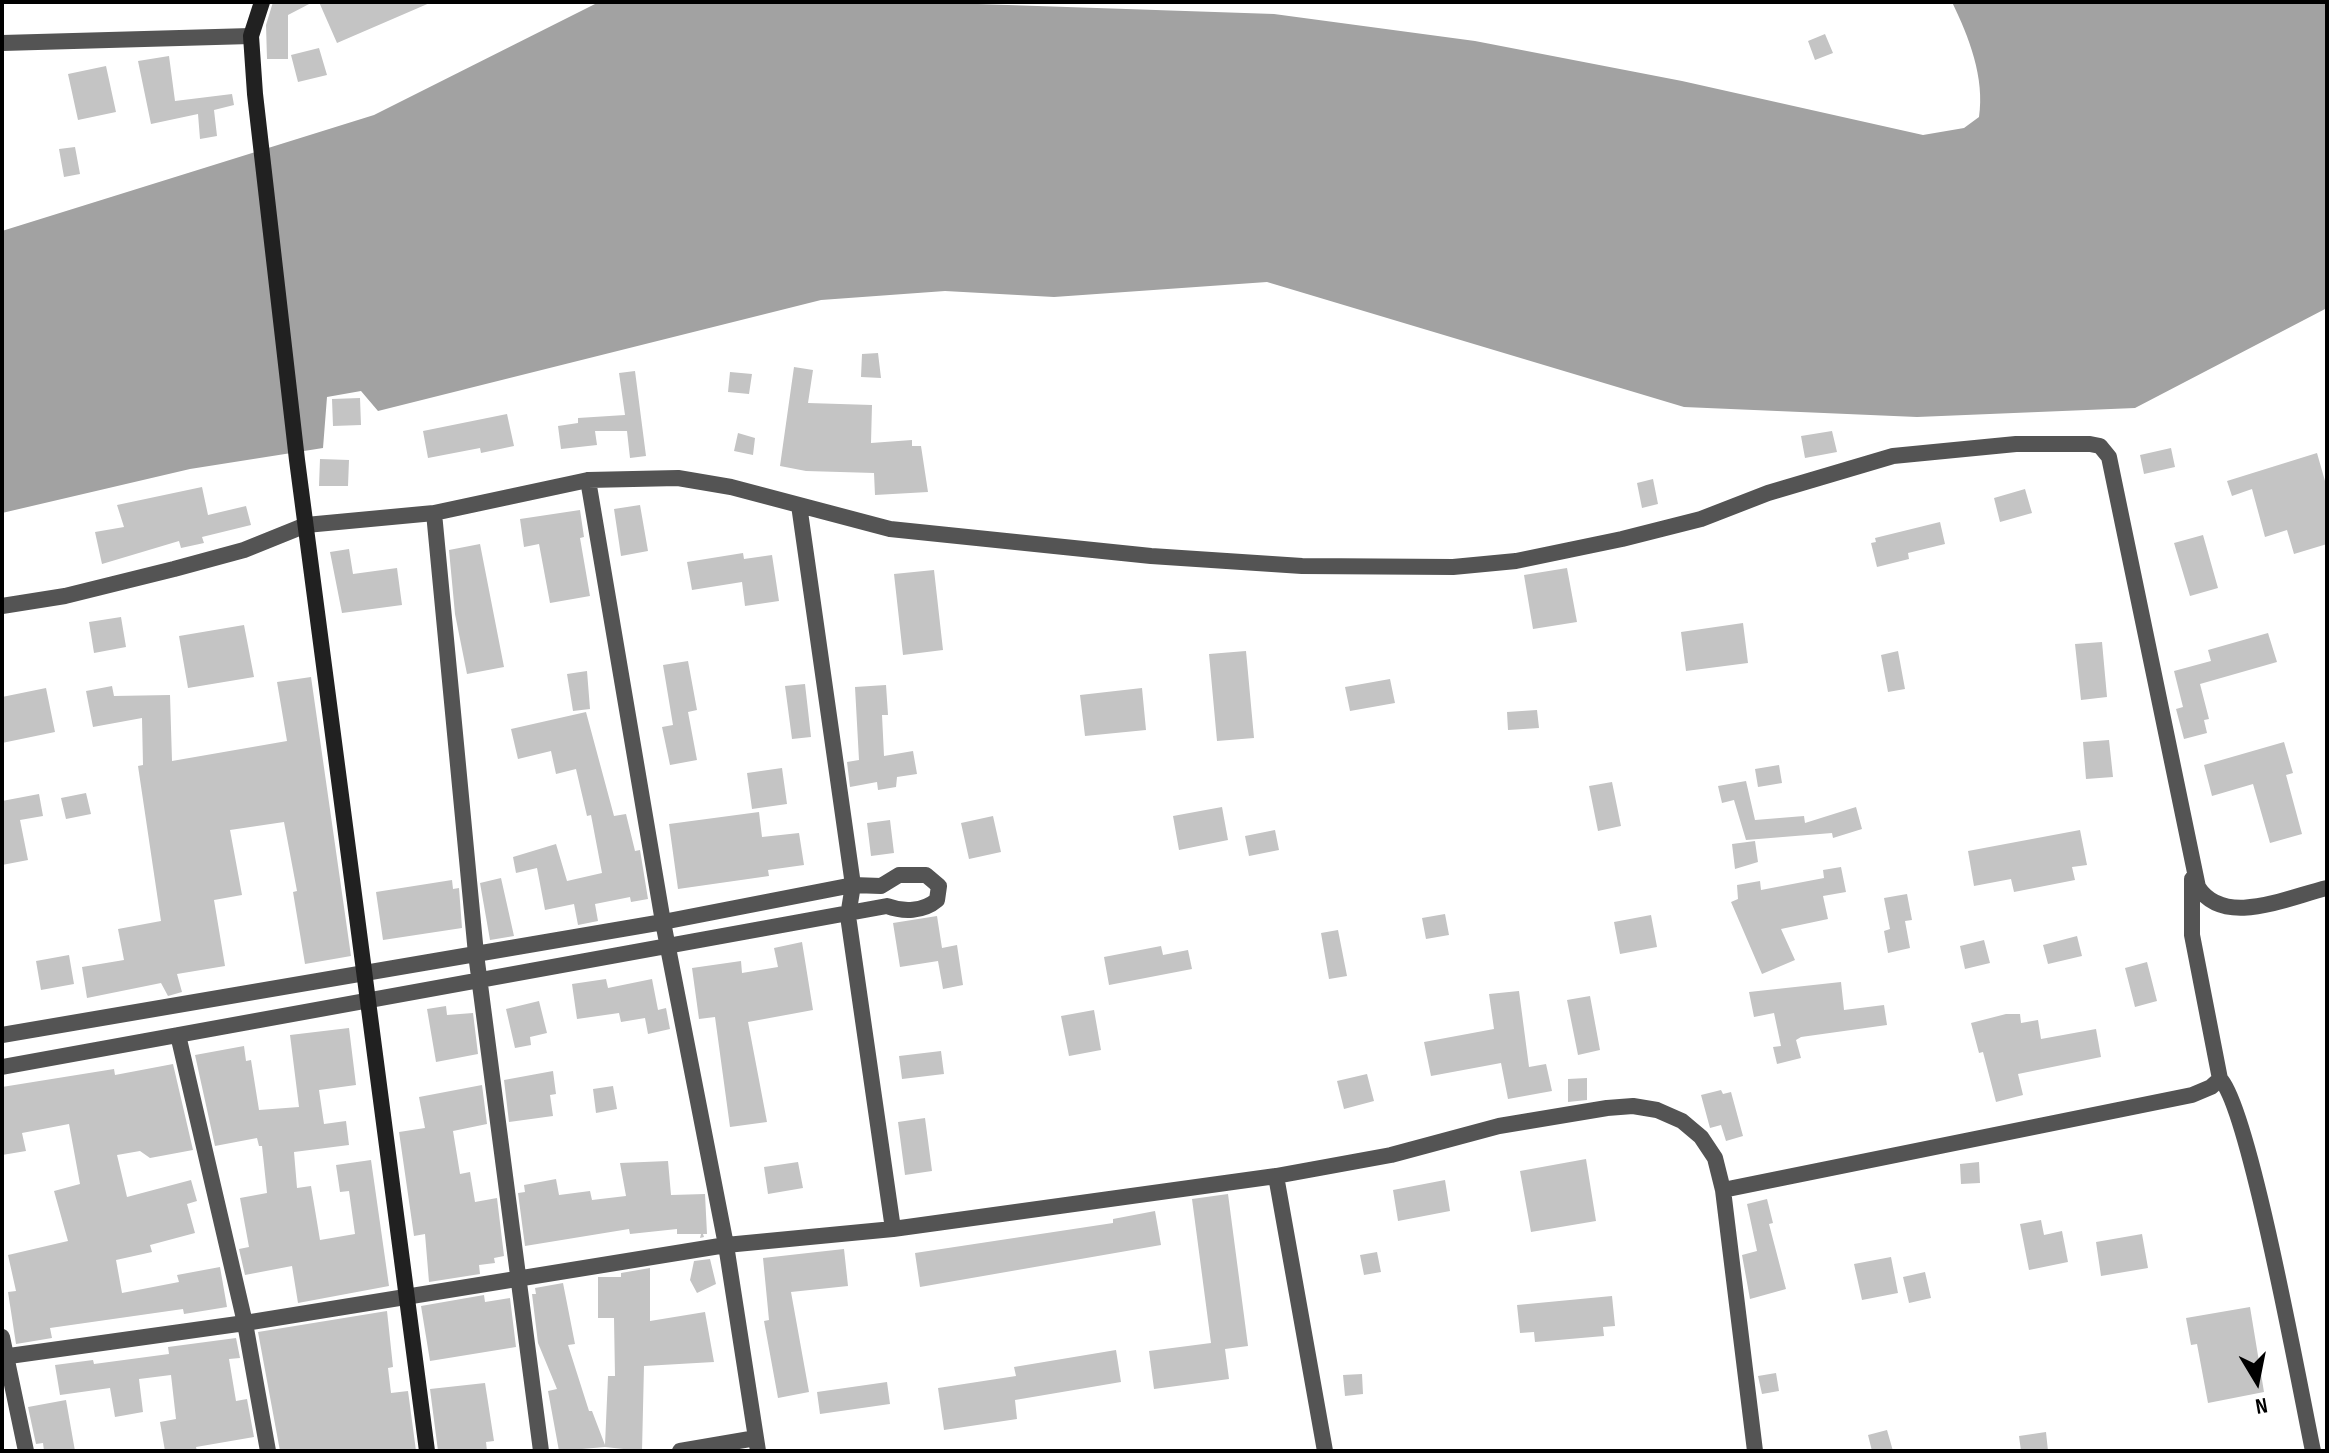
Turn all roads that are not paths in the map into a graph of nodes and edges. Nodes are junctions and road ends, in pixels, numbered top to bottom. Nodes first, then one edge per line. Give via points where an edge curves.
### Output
1 (262, 2) edge
2 (251, 36) junction
3 (2, 43) edge
4 (588, 480) junction
5 (799, 505) junction
6 (434, 513) junction
7 (306, 525) junction
8 (2, 606) edge
9 (2192, 870) junction
10 (853, 885) junction
11 (2327, 888) edge
12 (848, 916) junction
13 (663, 922) junction
14 (669, 948) junction
15 (476, 954) junction
16 (364, 972) junction
17 (481, 981) junction
18 (367, 1001) junction
19 (2, 1035) edge
20 (178, 1035) junction
21 (2, 1067) edge
22 (2220, 1079) junction
23 (1276, 1176) junction
24 (1723, 1190) junction
25 (893, 1229) junction
26 (726, 1245) junction
27 (516, 1276) junction
28 (407, 1296) junction
29 (245, 1323) junction
30 (2, 1337) edge
31 (4, 1356) edge
32 (757, 1444) edge
33 (26, 1451) edge
34 (268, 1451) edge
35 (427, 1451) edge
36 (541, 1451) edge
37 (680, 1451) edge
38 (1325, 1451) edge
39 (1755, 1451) edge
40 (2313, 1451) edge

1 - 2 main road
2 - 3 street
2 - 7 main road
4 - 5 street via 678,478
4 - 6 street
4 - 13 street
5 - 9 street via 890,529 1151,556 1302,566 1453,567 1516,561 1622,539 1701,519 1893,456 2016,444 2100,446 2109,457
5 - 10 street
6 - 7 street
6 - 15 street
7 - 8 street via 244,550 174,569
7 - 16 main road
9 - 11 street via 2206,900 2229,909
9 - 22 street via 2192,935
10 - 12 street
10 - 12 street via 881,886 899,875 921,874 936,882 939,896 924,908 887,906
10 - 13 street
12 - 14 street
12 - 25 street
13 - 14 street
13 - 15 street
14 - 17 street
14 - 26 street
15 - 16 street
15 - 17 street
16 - 18 main road
16 - 19 street
17 - 18 street
17 - 27 street
18 - 20 street
18 - 28 main road
20 - 21 street
20 - 29 street
22 - 24 street via 2192,1095
22 - 40 street via 2230,1092 2255,1185
23 - 24 street via 1391,1155 1499,1126 1633,1106 1682,1121 1701,1137 1715,1158
23 - 25 street
23 - 38 street
24 - 39 street
25 - 26 street
26 - 27 street
26 - 32 street
27 - 28 street
27 - 36 street
28 - 29 street
28 - 35 main road
29 - 31 street
29 - 34 street
30 - 31 street
31 - 33 street
32 - 37 street

